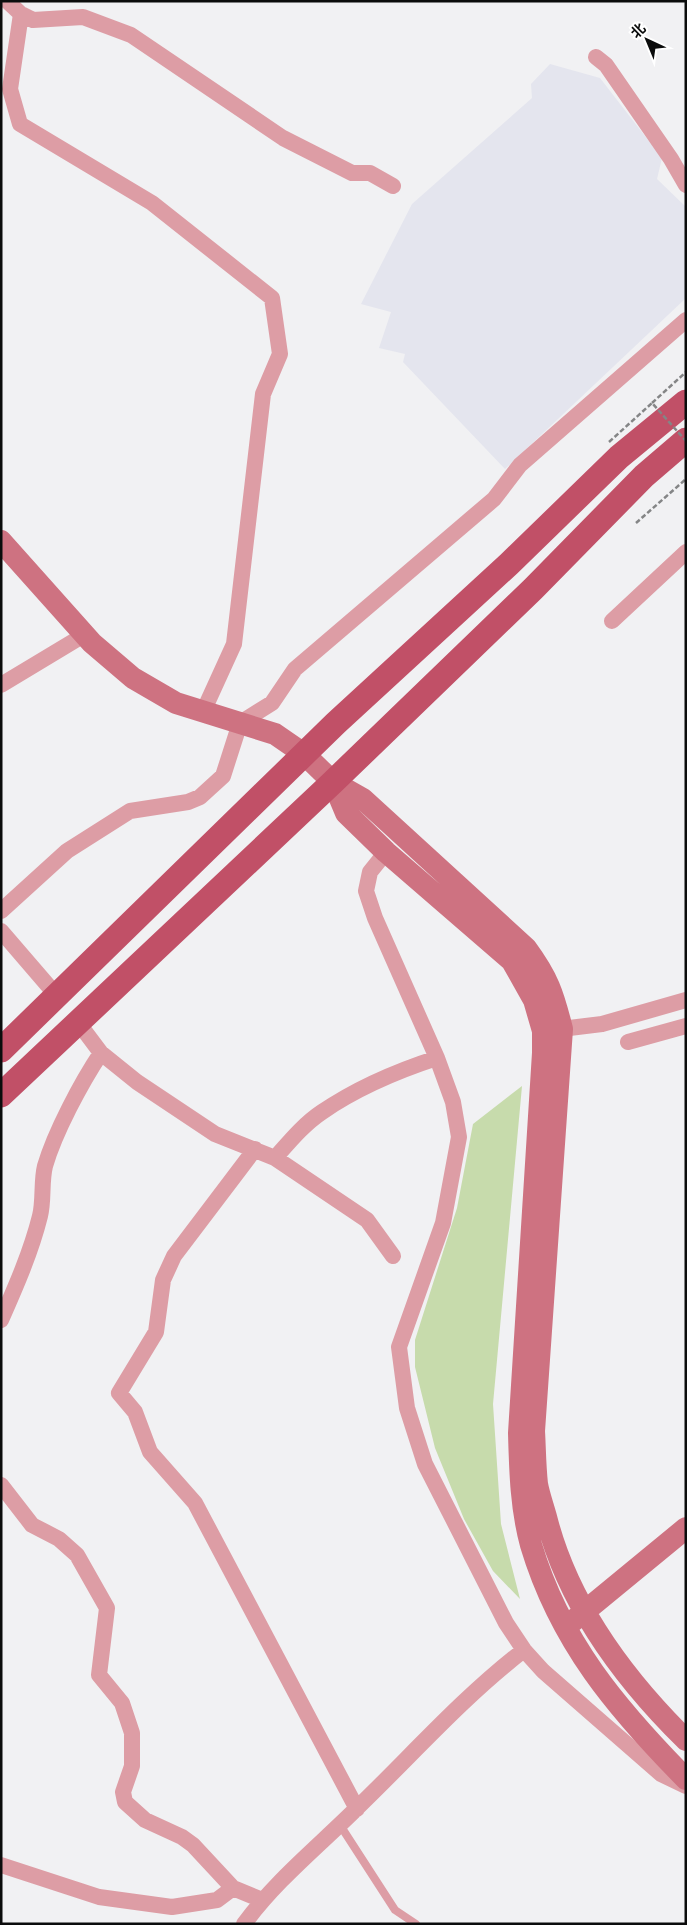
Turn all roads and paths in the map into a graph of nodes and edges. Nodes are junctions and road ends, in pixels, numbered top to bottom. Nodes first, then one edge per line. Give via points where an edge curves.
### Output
1 (7, 1) edge
2 (21, 14) junction
3 (596, 57) dead end
4 (686, 185) edge
5 (393, 186) dead end
6 (686, 320) edge
7 (686, 372) edge
8 (686, 402) edge
9 (652, 403) junction
10 (686, 440) edge
11 (609, 442) dead end
12 (686, 479) edge
13 (636, 523) dead end
14 (1, 541) edge
15 (686, 552) edge
16 (612, 621) dead end
17 (84, 635) junction
18 (1, 686) edge
19 (203, 712) junction
20 (240, 724) junction
21 (304, 754) junction
22 (333, 782) junction
23 (386, 852) junction
24 (1, 911) edge
25 (1, 931) edge
26 (57, 996) junction
27 (686, 1000) edge
28 (77, 1021) junction
29 (686, 1026) edge
30 (553, 1030) junction
31 (628, 1042) dead end
32 (1, 1050) edge
33 (101, 1053) junction
34 (437, 1058) junction
35 (1, 1095) edge
36 (255, 1150) junction
37 (276, 1158) junction
38 (393, 1256) dead end
39 (1, 1320) edge
40 (1, 1485) edge
41 (686, 1528) edge
42 (584, 1612) junction
43 (564, 1628) junction
44 (524, 1650) junction
45 (686, 1740) edge
46 (686, 1780) edge
47 (686, 1786) edge
48 (357, 1808) junction
49 (340, 1825) junction
50 (1, 1865) edge
51 (233, 1888) junction
52 (262, 1900) junction
53 (244, 1924) edge
54 (416, 1924) edge

1 - 2 street
2 - 5 street via 32,20 83,17 131,35 283,138 352,173 370,173
2 - 19 street via 10,89 20,124 152,203 272,298 280,354 263,394 234,644
3 - 4 street via 606,65
6 - 20 street via 520,465 494,499 294,670 272,703
7 - 9 path
8 - 21 main road via 619,457
9 - 10 path, bridge
9 - 11 path, bridge
10 - 22 main road via 644,476 533,589
12 - 13 path
14 - 17 main road
15 - 16 street
17 - 18 street
17 - 19 main road via 134,678 176,703
19 - 20 main road
20 - 21 main road via 276,734
20 - 24 street via 223,776 200,797 188,802 130,811 67,851
21 - 22 main road
21 - 26 main road
22 - 23 main road via 346,812
22 - 28 main road
22 - 30 main road via 363,799 526,948 553,990
23 - 30 main road via 512,961
23 - 34 street via 370,872 366,891
25 - 26 street
26 - 32 main road
27 - 30 street via 602,1024
28 - 33 street
28 - 35 main road
29 - 31 street
30 - 42 main road via 534,1431 538,1485 548,1527 563,1571
30 - 43 main road via 519,1433 521,1492 531,1545
33 - 36 street via 215,1134
33 - 39 street via 88,1071 45,1168 41,1214 24,1267
34 - 37 street via 396,1071 322,1112 297,1132
34 - 44 street via 453,1102 459,1137 443,1223 399,1347 407,1408 425,1464 506,1623
36 - 37 street
36 - 48 street via 174,1256 163,1280 156,1332 119,1393 136,1412 150,1452 195,1503
37 - 38 street via 367,1220
40 - 51 street via 32,1525 60,1539 77,1555 107,1608 99,1675 122,1703 132,1733 132,1766 123,1792 125,1802 145,1820 194,1845
41 - 42 main road
42 - 43 main road
42 - 45 main road via 655,1709
43 - 46 main road via 588,1667 638,1730
44 - 47 street via 543,1671 661,1774
44 - 48 street via 486,1679
48 - 49 street
49 - 52 street
49 - 54 lane via 395,1910
50 - 51 street via 99,1898 172,1907 218,1900
51 - 52 street
52 - 53 street

